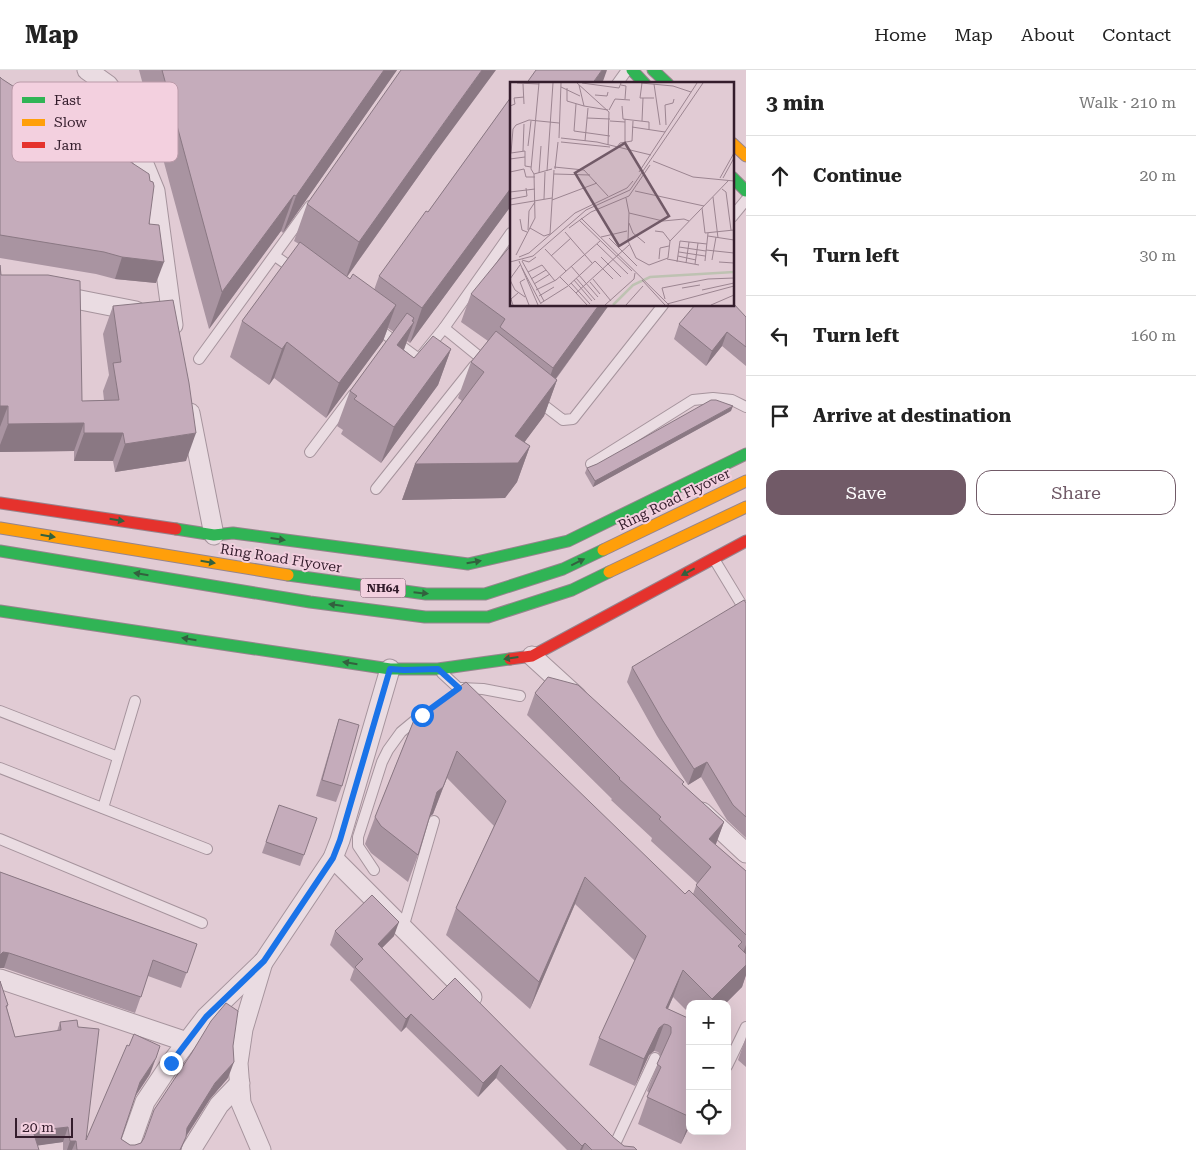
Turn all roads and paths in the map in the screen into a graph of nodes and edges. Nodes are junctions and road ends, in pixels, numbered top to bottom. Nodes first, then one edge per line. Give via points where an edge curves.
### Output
1 (87, 70) edge
2 (627, 70) edge
3 (632, 70) edge
4 (653, 70) edge
5 (103, 82) edge
6 (618, 82) edge
7 (643, 82) edge
8 (666, 82) edge
9 (734, 145) edge
10 (746, 156) edge
11 (143, 162) edge
12 (131, 176) edge
13 (734, 179) edge
14 (746, 191) edge
15 (155, 192) junction
16 (315, 200) edge
17 (746, 200) edge
18 (734, 215) edge
19 (510, 234) edge
20 (275, 256) junction
21 (307, 278) edge
22 (38, 292) edge
23 (662, 306) edge
24 (362, 317) edge
25 (172, 318) junction
26 (444, 328) junction
27 (177, 346) edge
28 (480, 358) junction
29 (199, 360) dead end
30 (496, 369) edge
31 (360, 384) edge
32 (526, 392) edge
33 (186, 393) edge
34 (746, 407) edge
35 (310, 452) dead end
36 (746, 454) edge
37 (591, 464) edge
38 (746, 482) edge
39 (376, 489) dead end
40 (0, 503) edge
41 (746, 507) edge
42 (0, 528) edge
43 (214, 535) junction
44 (746, 541) edge
45 (0, 551) edge
46 (714, 558) junction
47 (0, 611) edge
48 (746, 612) edge
49 (532, 656) junction
50 (390, 669) junction
51 (438, 669) junction
52 (456, 690) junction
53 (520, 696) dead end
54 (135, 701) dead end
55 (473, 702) edge
56 (589, 708) edge
57 (430, 709) edge
58 (0, 711) edge
59 (118, 757) junction
60 (0, 768) edge
61 (689, 800) edge
62 (103, 808) junction
63 (434, 821) edge
64 (0, 839) edge
65 (207, 849) dead end
66 (746, 853) edge
67 (333, 858) junction
68 (374, 870) dead end
69 (202, 922) dead end
70 (402, 928) junction
71 (264, 961) junction
72 (0, 979) edge
73 (485, 1010) edge
74 (746, 1027) edge
75 (187, 1042) junction
76 (655, 1058) edge
77 (731, 1058) edge
78 (240, 1083) junction
79 (602, 1128) edge
80 (621, 1146) edge
81 (128, 1150) edge
82 (191, 1150) edge
83 (262, 1150) edge

1 - 5 street
2 - 6 lane
3 - 7 main road
4 - 8 main road
9 - 10 main road
11 - 15 street
12 - 15 street
13 - 14 main road
15 - 25 street
16 - 20 lane
17 - 18 lane
19 - 26 lane
20 - 21 lane
20 - 29 lane
22 - 25 street
23 - 32 lane via 573,419 563,420
24 - 26 lane via 391,343 419,358
25 - 27 street
26 - 28 lane
28 - 30 lane
28 - 39 lane
31 - 35 lane
33 - 43 street
34 - 37 lane via 732,400 693,400
43 -> 36 main road via 233,533 468,564 568,541
42 -> 38 main road, Ring Road Flyover / NH64 via 313,579 426,594 485,594 563,569
40 -> 43 main road
41 -> 45 main road, NH64 via 572,590 488,617 425,617 310,602
44 - 46 main road
46 - 48 lane
46 -> 49 main road
50 -> 47 main road
49 -> 51 main road
49 - 56 street
50 - 51 main road
50 - 67 street
51 - 52 lane
52 - 53 lane via 483,688
52 - 55 lane
54 - 59 lane
57 - 68 lane via 401,732 382,762 358,837 358,846
58 - 59 lane
59 - 62 lane
60 - 62 lane
61 - 66 street
62 - 65 lane
63 - 70 lane
64 - 69 lane
67 - 70 street
67 - 71 street
70 - 73 street
71 - 75 street via 206,1017
71 - 78 street via 243,1029 238,1063
72 - 75 street
74 - 77 lane
75 - 81 street via 145,1102
76 - 80 lane
78 - 82 street via 218,1105
78 - 83 street via 241,1103
79 - 80 street

